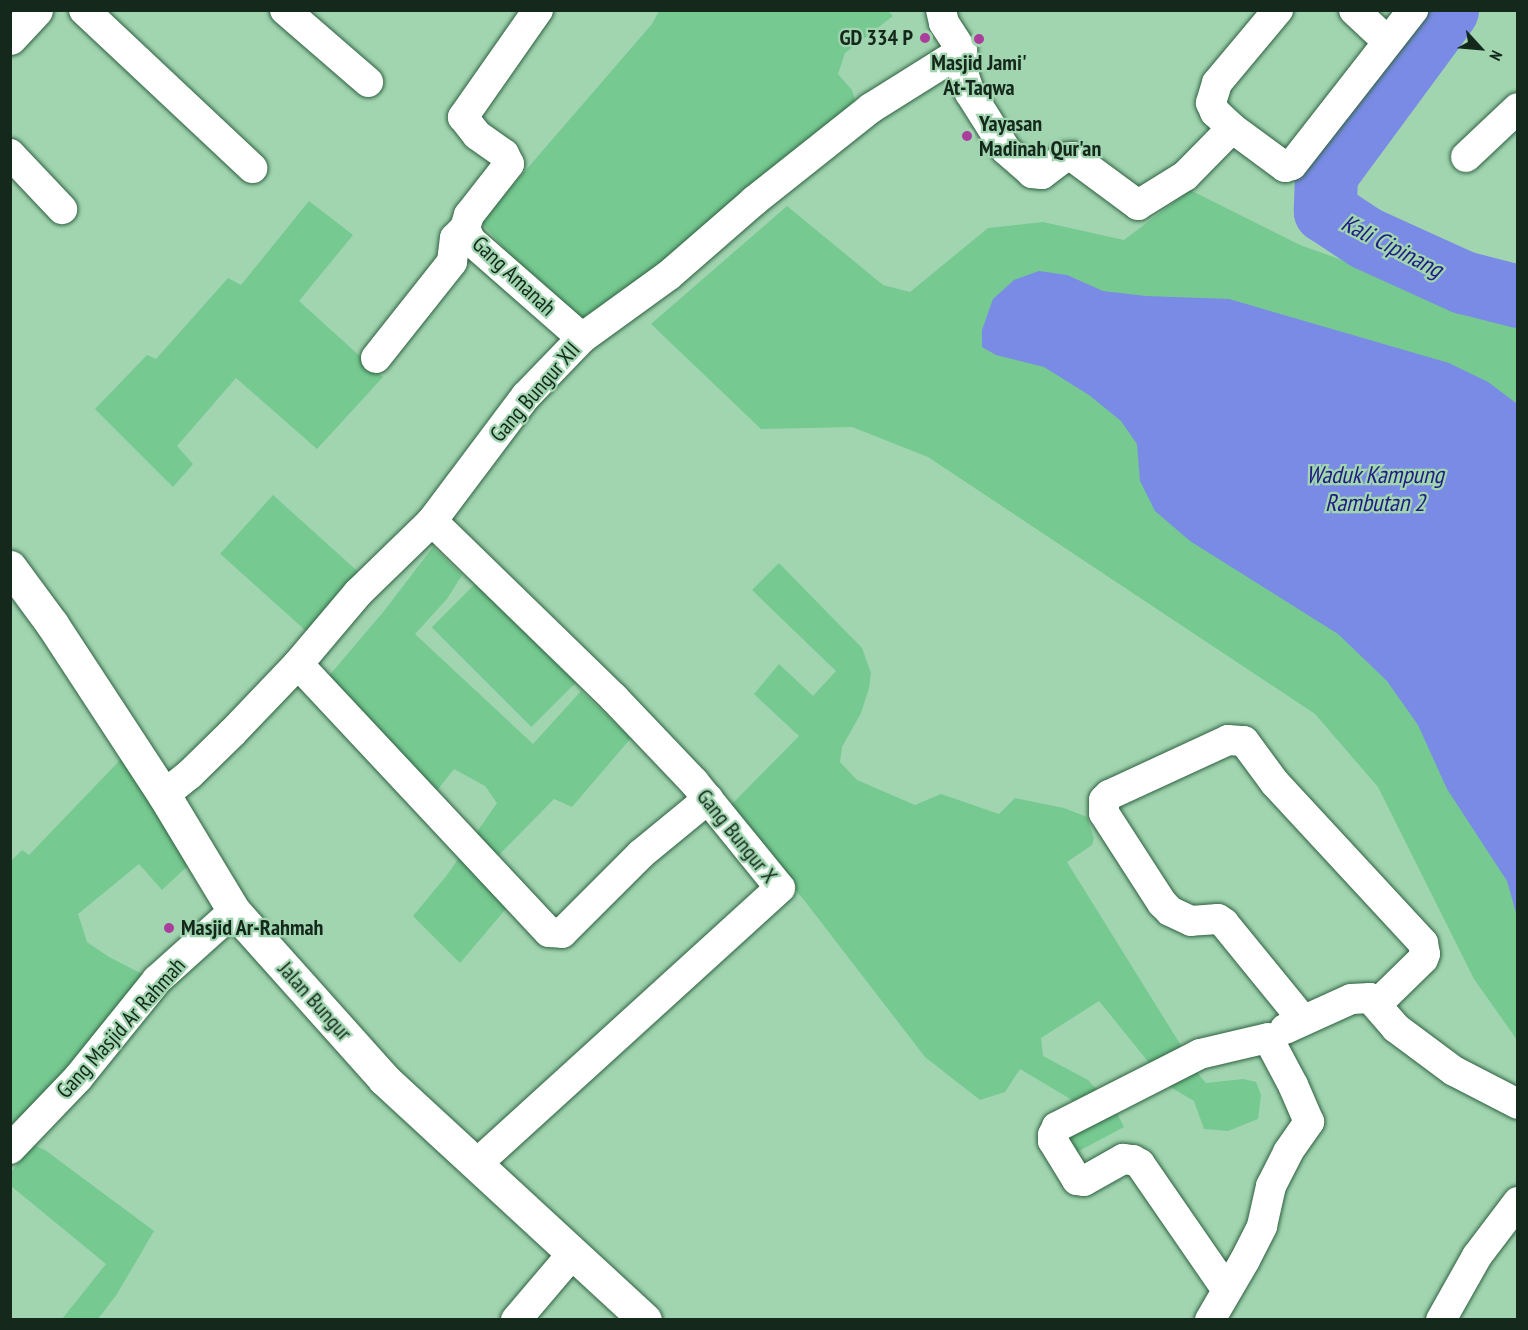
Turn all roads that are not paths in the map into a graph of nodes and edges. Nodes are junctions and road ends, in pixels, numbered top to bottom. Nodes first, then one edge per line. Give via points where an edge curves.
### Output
1 (84, 10) edge
2 (285, 10) edge
3 (538, 10) edge
4 (942, 10) edge
5 (1278, 10) edge
6 (1354, 10) edge
7 (1413, 10) edge
8 (1388, 41) junction
9 (962, 51) junction
10 (368, 82) dead end
11 (1518, 108) edge
12 (1232, 128) junction
13 (10, 154) edge
14 (1466, 157) dead end
15 (252, 168) dead end
16 (62, 208) dead end
17 (465, 228) junction
18 (582, 338) junction
19 (376, 358) dead end
20 (432, 521) junction
21 (10, 567) edge
22 (298, 664) junction
23 (164, 795) junction
24 (708, 800) junction
25 (234, 911) junction
26 (1378, 1003) junction
27 (1303, 1020) junction
28 (1268, 1038) junction
29 (1518, 1104) edge
30 (10, 1149) edge
31 (478, 1163) junction
32 (1518, 1202) edge
33 (573, 1253) junction
34 (1227, 1290) junction
35 (516, 1320) edge
36 (645, 1320) edge
37 (1210, 1320) edge
38 (1440, 1320) edge

1 - 15 street
2 - 10 street
3 - 17 street, Gang Amanah via 463,117 477,135 504,154 509,164 469,215
4 - 9 street via 944,23
5 - 12 street via 1212,93 1215,112
6 - 8 street
7 - 8 street
8 - 12 street via 1289,166 1282,166
9 - 12 street via 970,93 1006,150 1025,169 1042,174 1063,158 1073,157 1138,205 1185,176
9 - 18 street, Gang Bungur XII via 871,108 669,275
11 - 14 street
13 - 16 street
17 - 18 street, Gang Amanah via 470,240
17 - 19 street via 455,238 452,262
18 - 20 street, Gang Bungur XII via 526,396
20 - 22 street, Gang Bungur XII via 358,593
20 - 24 street, Gang Bungur X via 614,698
21 - 23 street, Jalan Bungur
22 - 23 street, Gang Bungur XII via 232,733
22 - 24 street via 549,932 562,933 641,854
23 - 25 street, Jalan Bungur
24 - 31 street, Gang Bungur X via 780,888
25 - 30 street, Gang Masjid Ar Rahmah via 157,980 78,1078
25 - 31 street, Jalan Bungur via 384,1079
26 - 27 street via 1358,997
26 - 27 street via 1423,959 1423,943 1275,783 1244,741 1228,740 1109,795 1104,800 1104,813 1162,903 1191,921 1218,919 1224,923
26 - 29 street via 1396,1028 1454,1071
27 - 28 street
28 - 34 street via 1309,1122 1288,1152 1262,1226
28 - 34 street via 1200,1054 1057,1126 1053,1136 1077,1180 1084,1181 1123,1159 1140,1164
31 - 33 street, Jalan Bungur
32 - 38 street via 1477,1256
33 - 35 street
33 - 36 street, Jalan Bungur
34 - 37 street

